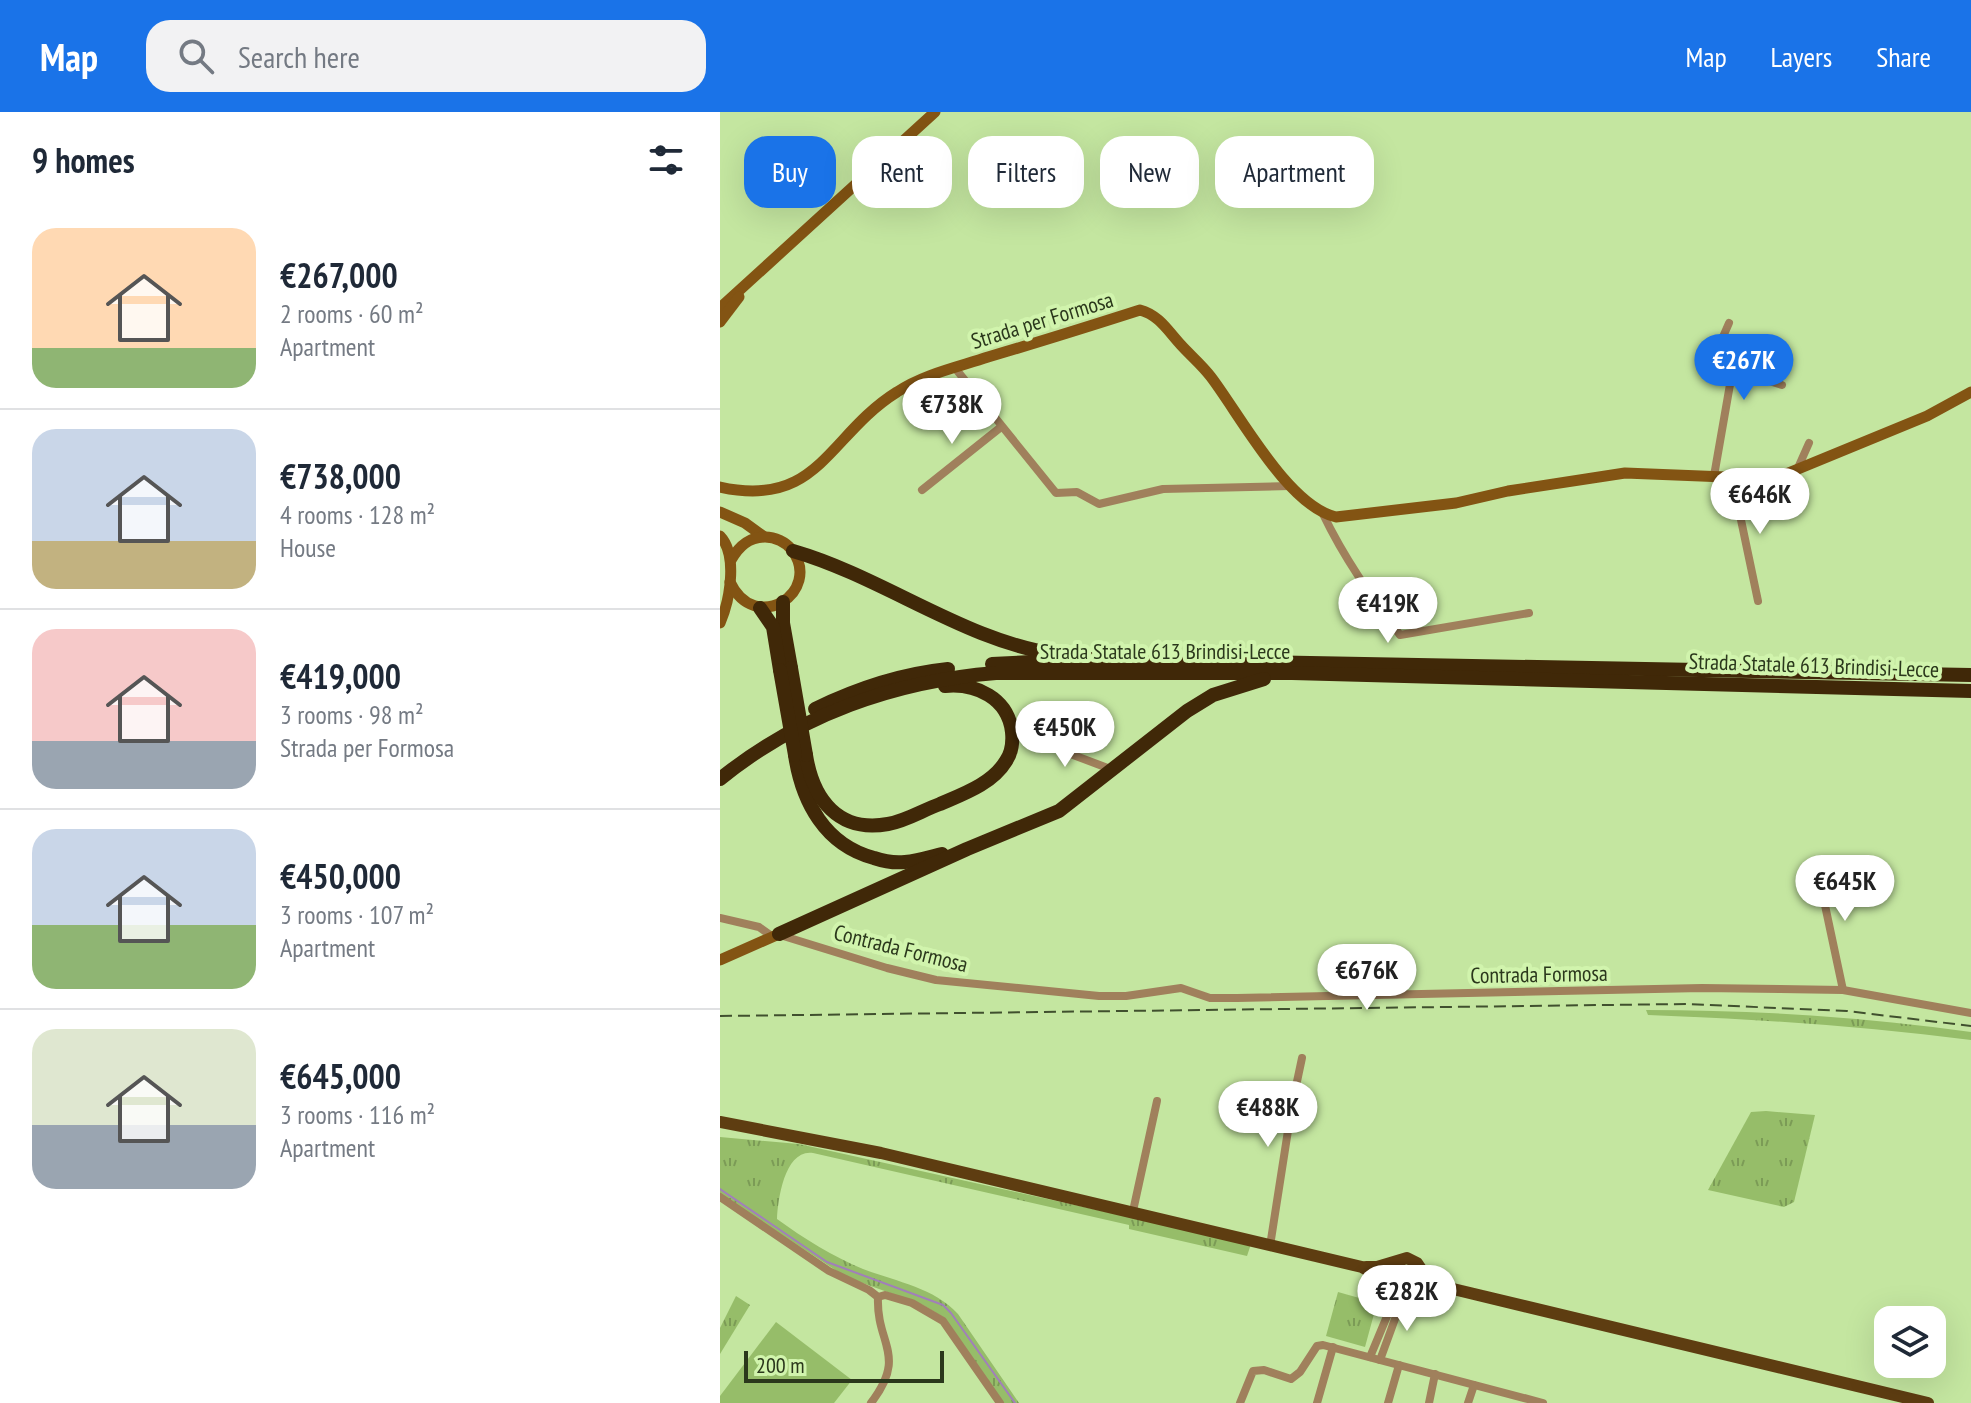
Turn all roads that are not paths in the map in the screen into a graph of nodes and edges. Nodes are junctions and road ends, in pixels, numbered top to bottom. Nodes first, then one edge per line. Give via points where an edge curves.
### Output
1 (935, 112) edge
2 (756, 274) junction
3 (720, 305) edge
4 (720, 322) edge
5 (1729, 323) dead end
6 (955, 368) junction
7 (1732, 373) junction
8 (1782, 385) dead end
9 (1971, 392) edge
10 (1001, 427) junction
11 (1809, 443) dead end
12 (1797, 470) junction
13 (1714, 476) junction
14 (1732, 477) junction
15 (1290, 486) junction
16 (720, 487) edge
17 (922, 490) dead end
18 (720, 512) edge
19 (1323, 514) junction
20 (720, 536) edge
21 (763, 536) junction
22 (793, 551) junction
23 (731, 560) junction
24 (730, 582) junction
25 (1758, 601) dead end
26 (783, 602) junction
27 (760, 608) junction
28 (1529, 613) dead end
29 (720, 623) edge
30 (1093, 659) junction
31 (786, 669) junction
32 (1292, 673) junction
33 (1971, 675) edge
34 (901, 690) junction
35 (1971, 691) edge
36 (1028, 738) dead end
37 (800, 755) junction
38 (720, 767) edge
39 (1113, 770) junction
40 (720, 779) edge
41 (967, 849) junction
42 (1816, 863) dead end
43 (720, 918) edge
44 (776, 936) junction
45 (720, 960) edge
46 (1843, 990) junction
47 (1971, 1013) edge
48 (1302, 1058) dead end
49 (1157, 1101) dead end
50 (720, 1122) edge
51 (720, 1197) edge
52 (1133, 1211) junction
53 (1270, 1246) junction
54 (1392, 1262) junction
55 (1362, 1267) junction
56 (1423, 1272) junction
57 (1387, 1284) junction
58 (1449, 1288) junction
59 (1415, 1292) junction
60 (878, 1297) junction
61 (1333, 1347) junction
62 (1375, 1358) junction
63 (1399, 1365) junction
64 (1435, 1374) junction
65 (1474, 1385) junction
66 (1508, 1398) edge
67 (1241, 1401) edge
68 (871, 1403) edge
69 (1000, 1403) edge
70 (1252, 1403) edge
71 (1317, 1403) edge
72 (1388, 1403) edge
73 (1429, 1403) edge
74 (1468, 1403) edge
75 (1543, 1403) edge
76 (1928, 1403) edge

1 - 2 street
2 - 3 street
2 - 4 street
5 - 7 street via 1719,346
6 - 10 street
6 - 15 street, Strada per Formosa via 1140,310 1149,312 1209,375
6 - 16 street, Strada per Formosa via 889,397 824,463 785,487 761,492
7 - 8 street
7 - 13 street
9 - 12 street
10 - 15 street via 1052,490 1082,494 1099,504 1163,489
10 - 17 street
11 - 12 street
12 - 14 street via 1764,478
13 - 14 street
13 - 19 street via 1625,473 1418,508
14 - 25 street
15 - 19 street, Strada per Formosa
18 - 21 street
19 - 28 street, Strada per Formosa via 1371,597 1400,635
20 - 23 street
21 - 22 street via 780,540
21 - 23 street via 744,543
22 - 26 street via 800,573 792,595
22 - 30 highway via 834,563 989,636 1051,654
23 - 24 street
24 - 27 street via 742,600
24 - 29 street
26 - 27 street
26 - 31 highway
27 - 31 highway via 773,627
30 - 33 highway, Strada Statale 613 Brindisi-Lecce
30 - 38 highway, Strada Statale 613 Brindisi-Lecce via 941,670 858,688 775,729
31 - 37 highway, bridge
32 - 34 highway, Strada Statale 613 Brindisi-Lecce via 996,673 950,677
32 - 35 highway, Strada Statale 613 Brindisi-Lecce
32 - 39 highway via 1213,695
34 - 37 highway via 958,684 984,690 1011,720 1013,743 1006,761 967,792 892,823 863,826 840,817 821,799
34 - 40 highway, Strada Statale 613 Brindisi-Lecce via 863,698 819,717
36 - 39 street
37 - 41 highway via 801,787 817,819 855,851 903,863
39 - 41 highway via 1059,811
41 - 44 highway
42 - 46 street
43 - 44 street, Contrada Formosa
44 - 45 street
44 - 46 street, Contrada Formosa via 936,980 1099,996 1181,988 1210,998
46 - 47 street, Contrada Formosa
48 - 53 street
49 - 52 street
50 - 52 main road via 828,1141
51 - 60 street via 829,1271
52 - 53 main road
53 - 55 main road
54 - 55 main road
54 - 56 main road via 1407,1258
54 - 57 main road via 1386,1270
55 - 57 main road
56 - 58 main road
56 - 59 main road
57 - 59 main road via 1398,1295
57 - 62 street via 1390,1309
58 - 59 main road
58 - 76 main road
59 - 62 street via 1399,1308
60 - 68 street via 890,1371
60 - 69 street via 912,1303 943,1321
61 - 62 street
61 - 67 street via 1317,1346 1291,1379 1253,1371
61 - 71 street
62 - 63 street
63 - 64 street
63 - 72 street
64 - 65 street
64 - 73 street
65 - 66 street
65 - 74 street
66 - 75 street
67 - 70 street

